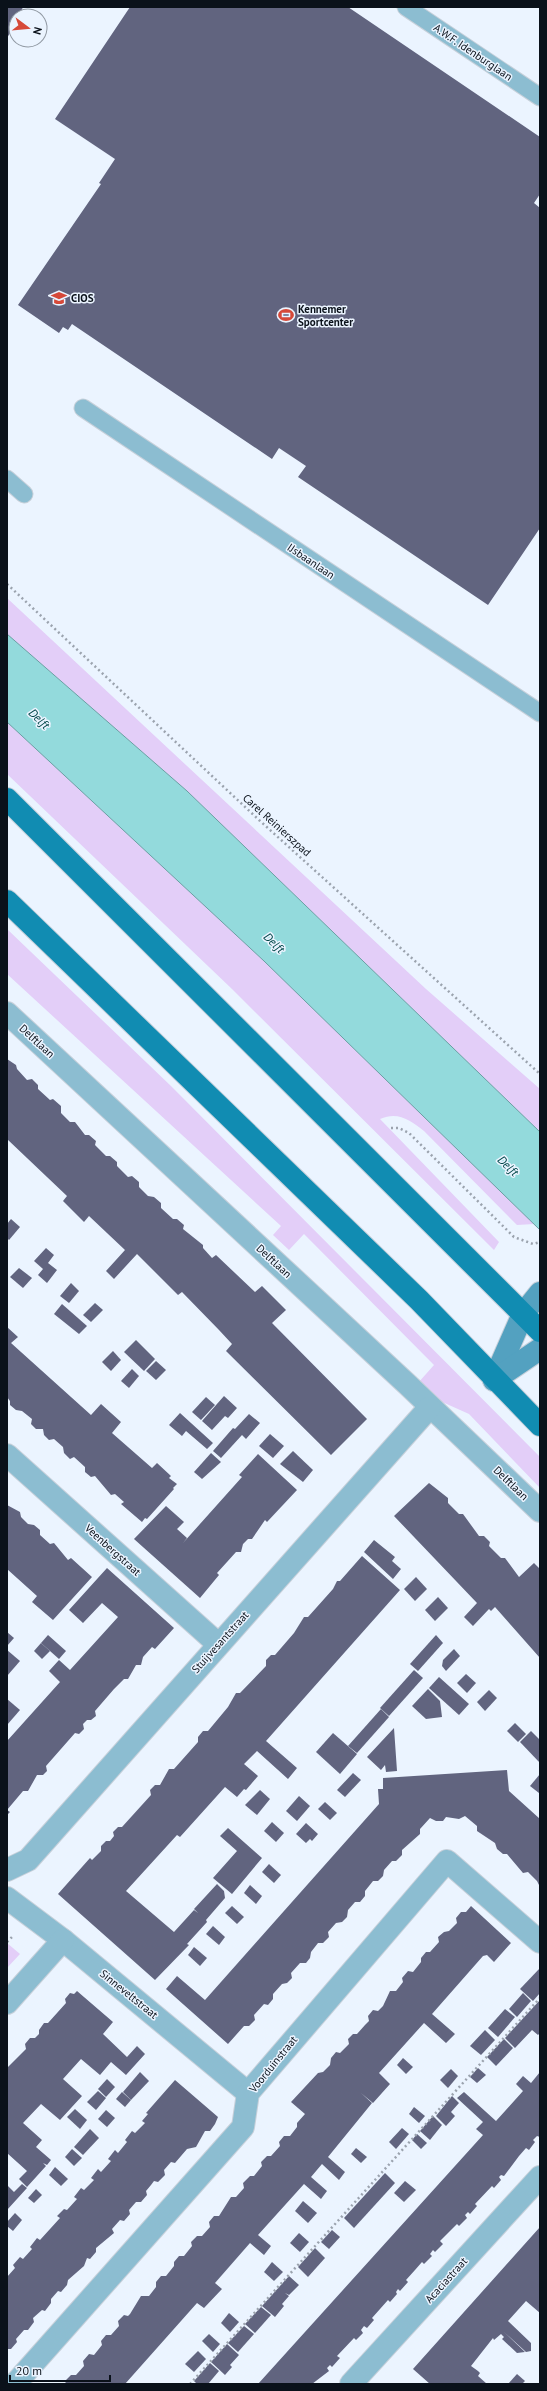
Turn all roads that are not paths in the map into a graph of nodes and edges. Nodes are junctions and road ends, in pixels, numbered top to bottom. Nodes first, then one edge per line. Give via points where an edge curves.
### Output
1 (406, 7) edge
2 (540, 97) edge
3 (83, 408) dead end
4 (7, 479) edge
5 (24, 494) dead end
6 (540, 713) edge
7 (7, 799) edge
8 (7, 901) edge
9 (7, 1013) edge
10 (540, 1293) edge
11 (523, 1314) junction
12 (540, 1331) edge
13 (540, 1349) edge
14 (494, 1380) junction
15 (429, 1408) junction
16 (540, 1425) edge
17 (7, 1455) edge
18 (540, 1511) edge
19 (218, 1644) junction
20 (7, 1870) edge
21 (7, 1898) edge
22 (63, 1940) junction
23 (540, 1942) edge
24 (7, 2003) edge
25 (248, 2092) junction
26 (540, 2177) edge
27 (356, 2382) edge
28 (15, 2384) edge

1 - 2 lane, A.W.F. Idenburglaan
3 - 6 lane, IJsbaanlaan
4 - 5 lane
7 - 11 main road
8 - 14 main road via 419,1300
9 - 15 street, Delftlaan via 408,1385
10 - 11 street
11 - 12 main road
11 - 14 street
13 - 14 street
14 - 16 main road
15 - 18 street, Delftlaan via 455,1429
15 - 19 street, Stuijvesantstraat
17 - 19 street, Veenbergstraat
19 - 20 street, Stuijvesantstraat via 28,1860
21 - 22 street, Sinneveltstraat
22 - 24 street
22 - 25 street, Sinneveltstraat
23 - 25 street, Voorduinstraat via 447,1861
25 - 28 street, Voorduinstraat via 243,2127
26 - 27 street, Acaciastraat

